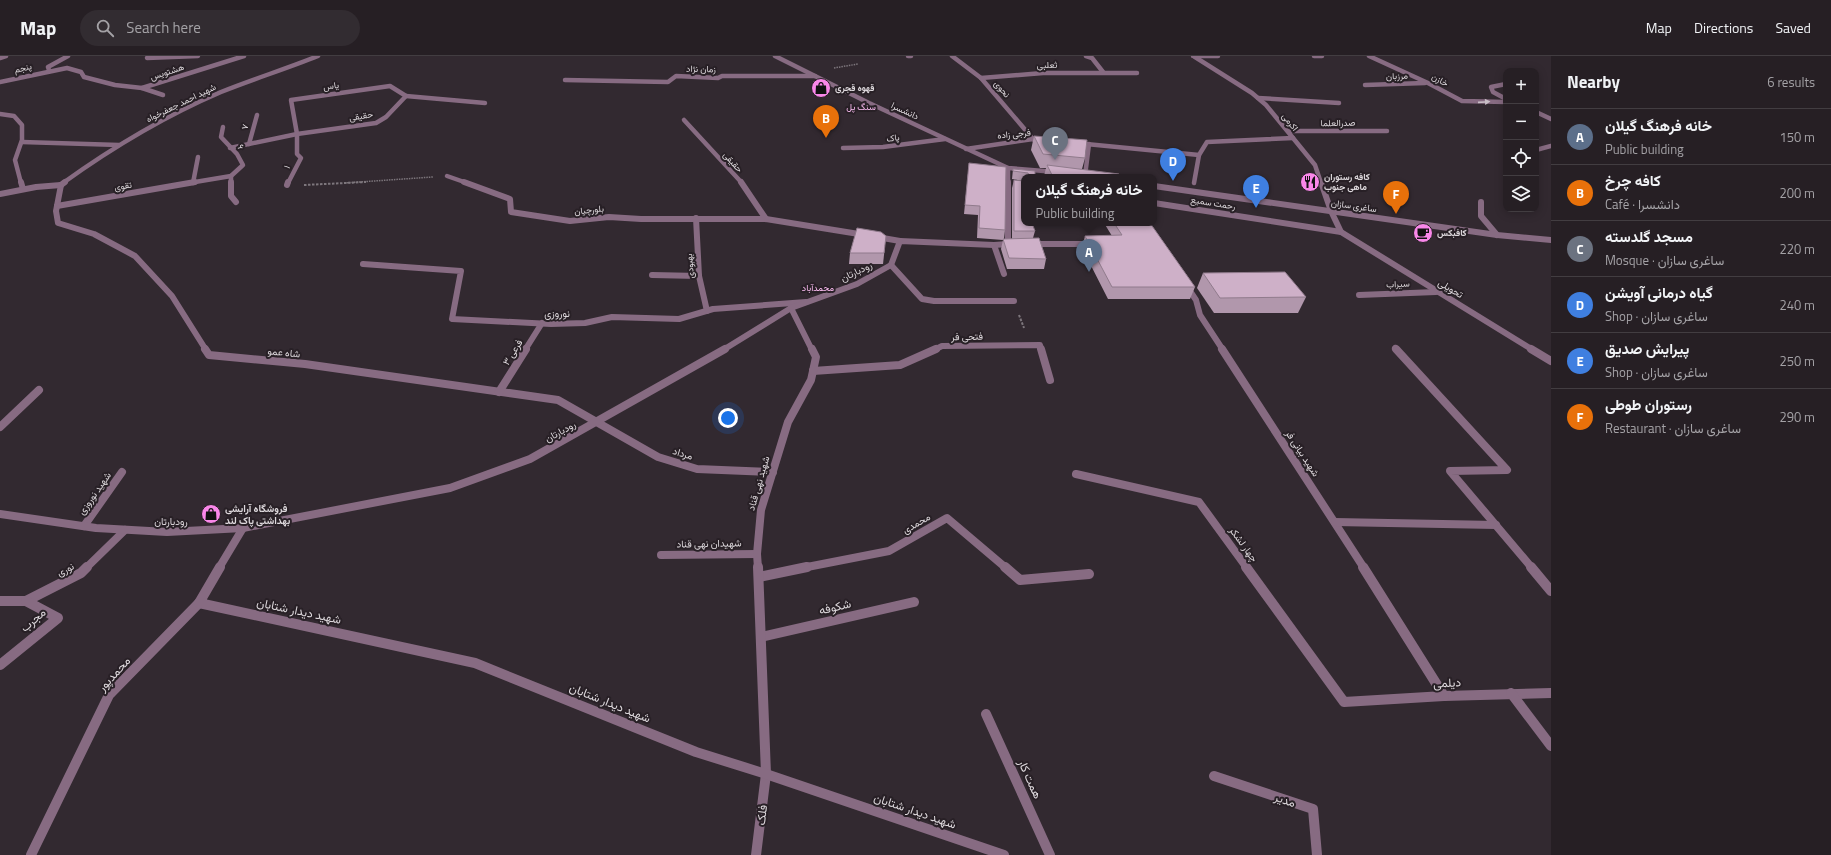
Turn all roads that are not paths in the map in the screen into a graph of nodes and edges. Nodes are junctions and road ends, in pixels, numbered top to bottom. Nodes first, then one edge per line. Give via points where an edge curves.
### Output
1 (6, 56) edge
2 (68, 56) edge
3 (198, 56) edge
4 (244, 56) edge
5 (318, 56) edge
6 (775, 56) edge
7 (952, 56) edge
8 (1086, 56) edge
9 (1194, 56) edge
10 (1218, 56) edge
11 (1314, 56) edge
12 (1322, 56) edge
13 (1369, 56) edge
14 (0, 58) edge
15 (147, 58) dead end
16 (49, 70) junction
17 (1103, 72) junction
18 (1137, 73) dead end
19 (815, 76) junction
20 (981, 78) junction
21 (565, 80) dead end
22 (0, 82) edge
23 (1428, 83) junction
24 (1365, 85) dead end
25 (1503, 85) edge
26 (142, 88) junction
27 (163, 95) dead end
28 (406, 96) junction
29 (1258, 98) junction
30 (1503, 99) edge
31 (1503, 101) edge
32 (485, 103) dead end
33 (1339, 103) dead end
34 (1539, 113) edge
35 (0, 114) edge
36 (257, 115) dead end
37 (1551, 119) edge
38 (684, 120) dead end
39 (223, 127) dead end
40 (1387, 130) dead end
41 (1288, 132) junction
42 (297, 134) junction
43 (1293, 138) junction
44 (945, 139) junction
45 (1033, 140) junction
46 (1047, 141) edge
47 (22, 142) junction
48 (1068, 142) edge
49 (249, 144) junction
50 (1089, 144) junction
51 (120, 145) junction
52 (1551, 146) edge
53 (230, 148) junction
54 (843, 148) dead end
55 (966, 149) junction
56 (1539, 149) edge
57 (1199, 155) junction
58 (198, 157) dead end
59 (1008, 168) junction
60 (1063, 173) edge
61 (1088, 174) edge
62 (231, 176) junction
63 (447, 176) road end
64 (193, 182) junction
65 (1194, 182) dead end
66 (61, 185) junction
67 (287, 185) road end
68 (1157, 186) edge
69 (23, 189) junction
70 (0, 194) edge
71 (236, 202) dead end
72 (1481, 202) dead end
73 (1157, 203) edge
74 (57, 206) junction
75 (1331, 211) junction
76 (696, 218) junction
77 (766, 219) junction
78 (1341, 232) junction
79 (1497, 235) junction
80 (900, 240) junction
81 (1551, 240) edge
82 (1008, 244) junction
83 (1015, 244) edge
84 (1022, 244) edge
85 (1099, 244) edge
86 (994, 245) junction
87 (363, 264) dead end
88 (891, 265) junction
89 (1004, 274) dead end
90 (652, 275) dead end
91 (698, 276) junction
92 (1183, 281) edge
93 (1437, 292) junction
94 (1359, 295) dead end
95 (1014, 301) dead end
96 (806, 302) junction
97 (791, 308) junction
98 (707, 311) junction
99 (542, 323) junction
100 (1395, 348) dead end
101 (1551, 361) edge
102 (813, 371) junction
103 (1050, 380) dead end
104 (38, 390) dead end
105 (499, 392) junction
106 (596, 423) junction
107 (0, 427) edge
108 (122, 472) dead end
109 (773, 472) junction
110 (1076, 474) dead end
111 (0, 514) edge
112 (1335, 522) junction
113 (1496, 525) junction
114 (84, 526) junction
115 (243, 528) junction
116 (125, 530) junction
117 (756, 554) junction
118 (661, 555) dead end
119 (1089, 574) dead end
120 (759, 577) junction
121 (1551, 591) edge
122 (0, 601) edge
123 (26, 601) junction
124 (914, 602) dead end
125 (199, 603) junction
126 (761, 637) junction
127 (0, 665) edge
128 (1511, 693) junction
129 (1551, 693) edge
130 (1444, 696) junction
131 (1344, 702) joint
132 (986, 714) dead end
133 (1551, 746) edge
134 (766, 774) junction
135 (1214, 776) dead end
136 (31, 855) edge
137 (756, 855) edge
138 (1004, 855) edge
139 (1050, 855) edge
140 (1317, 855) edge

1 - 14 street
2 - 16 street via 48,67
3 - 15 street
4 - 26 street, هشتویس
5 - 51 street, شهید احمد جعفرخواه via 209,97
6 - 19 street, دانشسرا
7 - 20 street, نحوی
8 - 17 street via 1092,58
9 - 10 street
9 - 29 street, اکرمی
11 - 12 street
13 - 23 street, خازن
16 - 22 street, پنجم
16 - 26 street, هشتویس via 67,68 81,72 84,77 95,81
17 - 18 street, ثعلبی
17 - 20 street, ثعلبی
19 - 21 street, زمان نژاد via 676,76 668,82
19 - 44 street, دانشسرا
20 - 45 street, نحوی
23 - 24 street, مرزبان
23 -> 31 street, خازن via 1462,101
25 - 30 street via 1491,87 1493,92
26 - 27 street
28 - 32 street
28 - 42 street, حقیقی via 380,121
28 - 42 street, یاس via 390,86 291,100
29 - 33 street
29 - 41 street, اکرمی
34 - 37 street
35 - 47 street via 14,116 22,125
36 - 49 street, ۷
38 - 77 street, حقیقی via 740,181
39 - 53 street via 221,137
40 - 41 street, صدرالعلما
41 - 43 street, اکرمی
42 - 49 street, حقیقی
42 - 67 street, ۱ via 297,154 301,158
43 - 57 street, اکرمی via 1207,142
43 - 75 street via 1315,165
44 - 54 street, پاک via 883,147
44 - 55 street, دانشسرا
45 - 46 street, فرجی زاده
45 - 55 street, فرجی زاده
47 - 51 street
47 - 69 street via 15,160
48 - 50 street
49 - 53 street, حقیقی
50 - 57 street
50 - 61 street
51 - 66 street, شهید احمد جعفرخواه
52 - 56 street
53 - 62 street, ۶ via 242,159 243,165
55 - 59 street, دانشسرا
57 - 65 street
58 - 64 street
59 - 60 street
59 - 82 street via 1011,183
62 - 64 street, تقوی
62 - 71 street via 231,196
63 - 76 street, بلورچیان via 510,199 511,212 570,221 609,217 641,220
64 - 74 street, تقوی
66 - 69 street
66 - 74 street, شاه عمو
68 - 75 street, ساغری سازان
69 - 70 street
72 - 79 street via 1481,216
73 - 78 street, رحمت سمیع
74 - 105 street, شاه عمو via 58,223 94,234 135,256 172,296 209,355 305,364
75 - 78 street
75 - 79 street, ساغری سازان
76 - 77 street, بلورچیان
76 - 91 street, بهبودی
77 - 80 street, بلورچیان
78 - 93 street, تحویلی
79 - 81 street, ساغری سازان
80 - 86 street
80 - 88 street
82 - 83 street
82 - 86 street
84 - 85 street
86 - 89 street
87 - 99 street, نوروزی via 461,271 452,319
88 - 95 street via 922,299
88 - 96 street, رودبارتان via 857,284
90 - 91 street
91 - 98 street, بهبودی
92 - 112 street, شهید بیانی فر via 1196,300 1200,315
93 - 94 street, سیراب
93 - 101 street, تحویلی
96 - 97 street, رودبارتان
96 - 98 street, نوروزی
97 - 102 street, شهید نهی قناد via 816,357
97 - 106 street, رودبارتان
98 - 99 street, نوروزی via 678,319 612,317 585,323
99 - 105 street, فرعی ۳
100 - 113 street via 1507,470 1450,471
102 - 103 street, فتحی فر via 900,365 942,346 1040,345
102 - 109 street, شهید نهی قناد via 811,380 788,422
104 - 107 street
105 - 106 street, شاه عمو via 558,400
106 - 109 street, مرداد via 658,457 697,469
106 - 115 street, رودبارتان via 530,459 450,488
108 - 114 street, شهید نوروزی
109 - 117 street, شهید نهی قناد via 761,510
110 - 131 street, چهار لشکر via 1199,502
111 - 114 street, رودبارتان
112 - 113 street
112 - 130 street, شهید بیانی فر
113 - 121 street
114 - 116 street, رودبارتان
115 - 116 street, رودبارتان via 167,532
115 - 125 street, محمدپور
116 - 123 street, نوری via 81,573
117 - 118 street, شهیدان نهی قناد
117 - 120 street, شهید نهی قناد
119 - 120 street, محمدی via 1020,580 947,518 889,551
120 - 126 street, شهید نهی قناد
122 - 123 street, نوری
123 - 127 street, مجرب via 58,618
124 - 126 street, شکوفه
125 - 134 street, شهید دیدار شتابان via 475,663 696,752
125 - 136 street, محمدپور via 109,695
126 - 134 street, شهید نهی قناد
128 - 129 street, دیلمی
128 - 130 street, دیلمی
128 - 133 street
130 - 131 street, دیلمی
132 - 139 street, همت کار
134 - 137 street, فلک
134 - 138 street, شهید دیدار شتابان
135 - 140 street, مدیر via 1313,809

